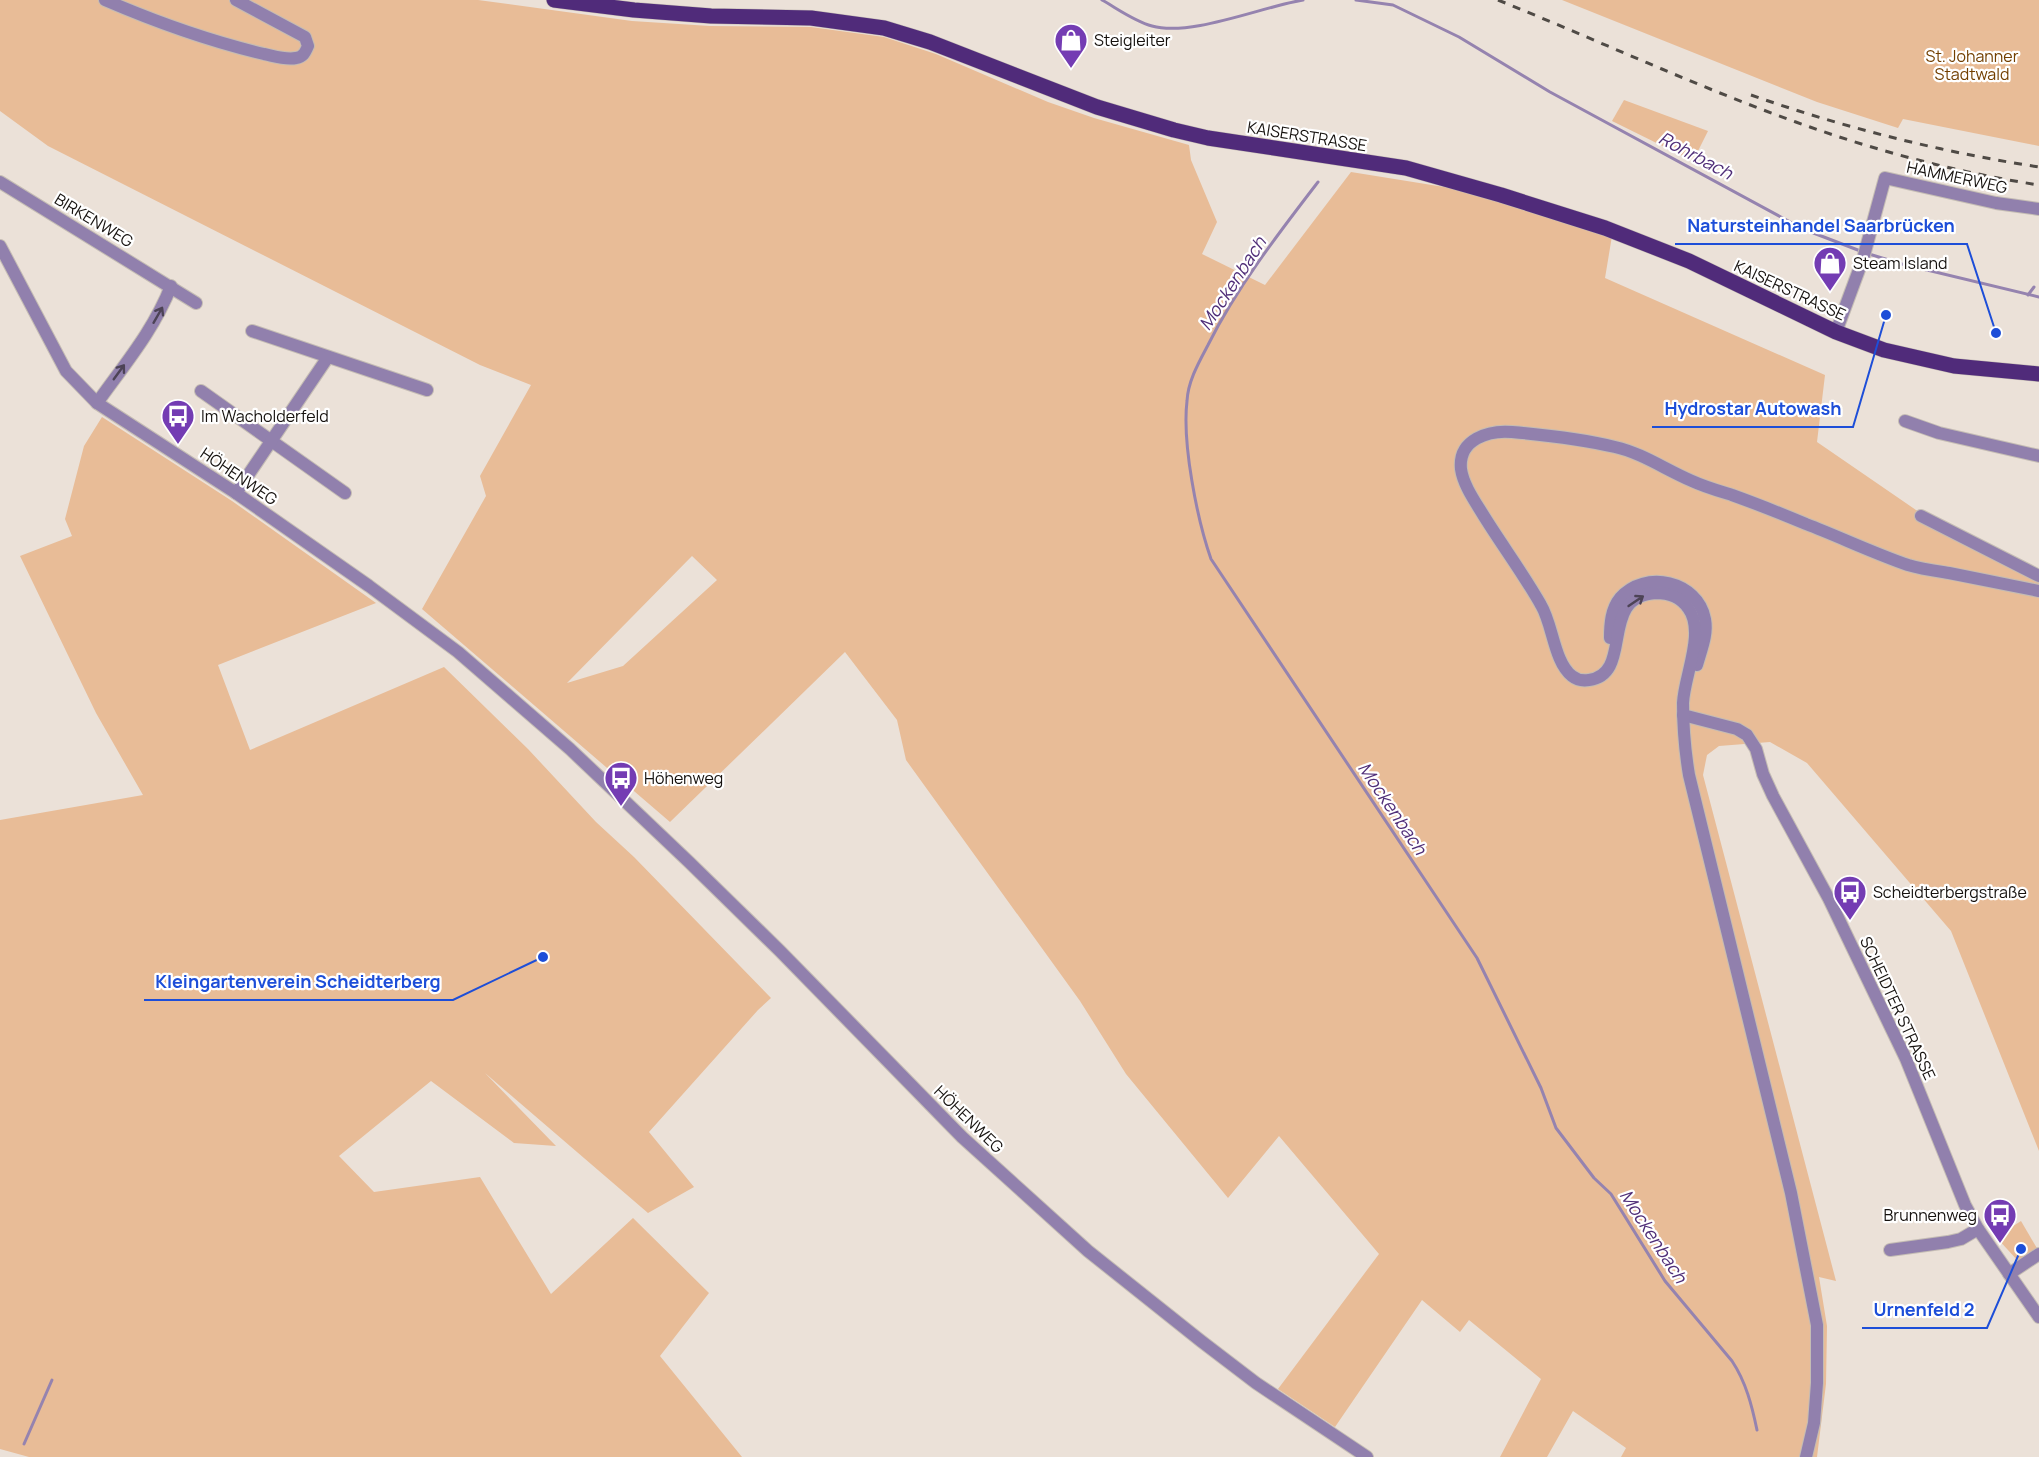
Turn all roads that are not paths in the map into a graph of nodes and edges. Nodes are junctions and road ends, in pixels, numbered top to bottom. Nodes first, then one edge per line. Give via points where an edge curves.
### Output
1 (105, 0) edge
2 (236, 0) edge
3 (554, 0) edge
4 (0, 182) edge
5 (2039, 210) edge
6 (0, 246) edge
7 (171, 286) junction
8 (196, 303) dead end
9 (252, 331) dead end
10 (1836, 332) junction
11 (328, 357) junction
12 (2039, 374) edge
13 (427, 390) dead end
14 (201, 392) dead end
15 (97, 403) junction
16 (1905, 421) dead end
17 (270, 440) junction
18 (2039, 456) edge
19 (236, 493) junction
20 (345, 493) dead end
21 (1921, 516) dead end
22 (2039, 576) edge
23 (2039, 591) edge
24 (1683, 715) junction
25 (1978, 1229) junction
26 (1890, 1250) dead end
27 (2039, 1254) edge
28 (2009, 1274) junction
29 (2039, 1317) edge
30 (1367, 1457) edge
31 (1806, 1457) edge

1 - 2 street via 236,47 288,59 304,55 308,46 305,37
3 - 10 main road, KAISERSTRASSE via 711,16 811,18 884,28 941,45 1097,107 1174,130 1406,168 1605,228 1689,261
4 - 7 street, BIRKENWEG
5 - 10 street, HAMMERWEG via 1886,178 1863,259
6 - 15 street, HÖHENWEG via 66,371
7 - 8 street, BIRKENWEG
15 -> 7 street via 142,343
9 - 11 street
10 - 12 main road, KAISERSTRASSE via 1928,361
11 - 13 street
11 - 17 street
14 - 17 street
15 - 19 street, HÖHENWEG
16 - 18 street via 1939,433
17 - 19 street
17 - 20 street
19 - 30 street, HÖHENWEG via 458,652 570,749 780,951 962,1137 1088,1251 1256,1383
21 - 22 street
23 - 24 street via 1911,566 1694,482 1615,447 1508,432 1493,432 1472,441 1462,456 1464,477 1476,503 1541,604 1562,662 1572,676 1583,681 1607,671 1620,622 1628,606 1642,596 1662,593 1687,607 1695,622
24 - 25 street, SCHEIDTER STRASSE via 1737,729 1747,735 1756,749 1773,796 1829,899 1906,1059
24 - 31 street via 1689,776 1791,1193 1817,1326 1814,1423
25 - 26 street via 1961,1239
25 - 28 street, SCHEIDTER STRASSE
27 - 28 street
28 - 29 street, SCHEIDTER STRASSE

